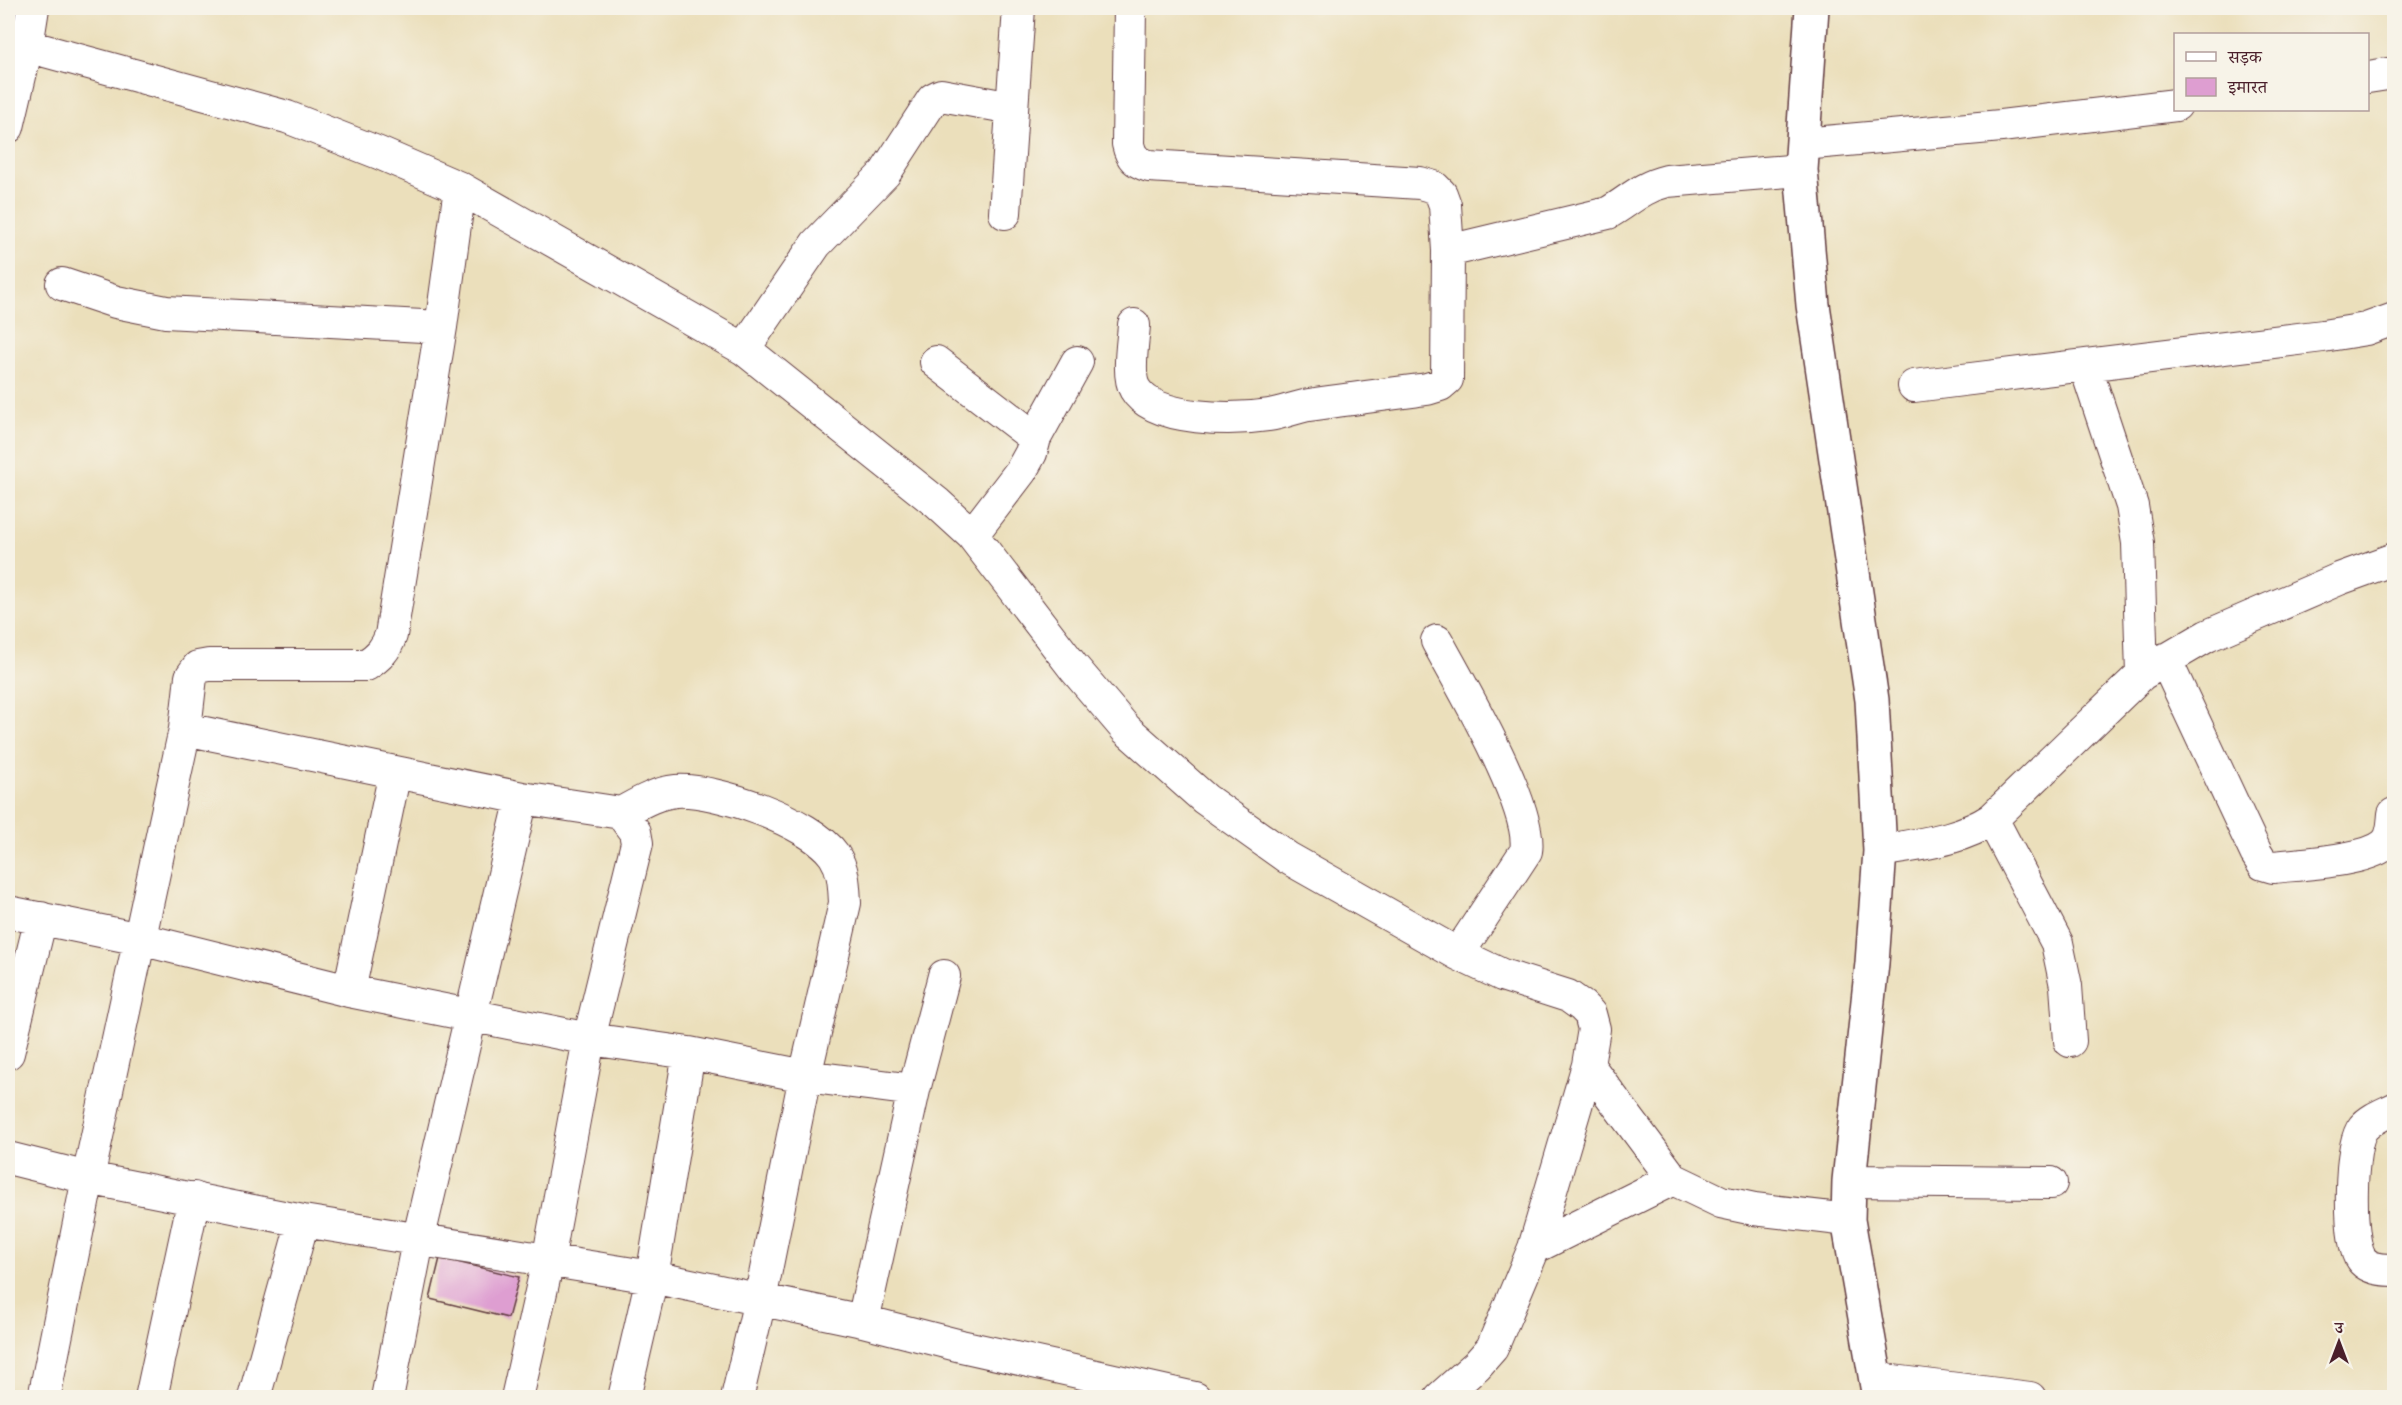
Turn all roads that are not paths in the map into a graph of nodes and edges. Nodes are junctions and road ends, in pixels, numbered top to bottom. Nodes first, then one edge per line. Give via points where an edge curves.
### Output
1 (33, 8) edge
2 (1019, 8) edge
3 (1130, 8) edge
4 (1812, 8) edge
5 (27, 46) junction
6 (2394, 74) edge
7 (2369, 77) edge
8 (2174, 105) edge
9 (1012, 108) junction
10 (8, 127) edge
11 (1802, 157) junction
12 (460, 188) junction
13 (1005, 213) dead end
14 (1448, 251) junction
15 (62, 284) dead end
16 (2394, 319) edge
17 (1134, 325) dead end
18 (441, 327) junction
19 (744, 349) junction
20 (936, 362) dead end
21 (1077, 362) dead end
22 (2085, 365) junction
23 (1914, 386) dead end
24 (1035, 438) junction
25 (972, 536) junction
26 (2394, 559) edge
27 (1437, 641) dead end
28 (2154, 667) junction
29 (185, 729) junction
30 (395, 772) junction
31 (522, 798) junction
32 (621, 813) junction
33 (2394, 814) edge
34 (1992, 819) junction
35 (1880, 851) junction
36 (8, 912) edge
37 (41, 918) junction
38 (140, 939) junction
39 (1458, 954) junction
40 (944, 976) dead end
41 (350, 992) junction
42 (472, 1016) junction
43 (589, 1039) junction
44 (2070, 1041) dead end
45 (8, 1053) edge
46 (689, 1053) junction
47 (1587, 1065) junction
48 (805, 1076) junction
49 (914, 1090) junction
50 (2394, 1109) edge
51 (8, 1158) edge
52 (88, 1178) junction
53 (1673, 1179) junction
54 (1849, 1181) junction
55 (2051, 1183) dead end
56 (194, 1198) junction
57 (1848, 1220) junction
58 (303, 1221) junction
59 (418, 1241) junction
60 (1534, 1248) junction
61 (548, 1261) junction
62 (2394, 1270) edge
63 (652, 1276) junction
64 (760, 1300) junction
65 (863, 1321) junction
66 (1878, 1388) edge
67 (44, 1398) edge
68 (150, 1398) edge
69 (254, 1398) edge
70 (387, 1398) edge
71 (517, 1398) edge
72 (624, 1398) edge
73 (737, 1398) edge
74 (1195, 1398) edge
75 (1440, 1398) edge
76 (2030, 1398) edge

1 - 5 street
2 - 9 street
3 - 14 street via 1128,144 1137,162 1434,187 1445,205
4 - 11 street
5 - 10 street
5 - 12 street via 287,117
6 - 7 street
8 - 11 street via 2001,126
9 - 13 street
9 - 19 street via 941,95 933,99 885,173 816,244
11 - 14 street via 1648,186 1608,213
11 - 35 street via 1813,304 1872,700
12 - 18 street
12 - 19 street
14 - 17 street via 1447,379 1427,389 1238,418 1175,412 1151,404 1133,386
15 - 18 street via 116,302 166,312
16 - 22 street via 2366,329 2323,336
18 - 29 street via 392,635 386,648 366,665 198,667 191,677
19 - 25 street via 937,503
20 - 24 street
21 - 24 street
22 - 23 street
22 - 28 street via 2132,506
24 - 25 street via 1021,471
25 - 39 street via 1126,729 1205,799 1288,858
26 - 28 street via 2217,632
27 - 39 street via 1507,776 1528,842 1526,851
28 - 33 street via 2263,864 2273,867 2375,850 2385,845 2390,836
28 - 34 street
29 - 30 street
29 - 38 street
30 - 31 street
30 - 41 street
31 - 32 street
31 - 42 street
32 - 43 street via 635,832 637,843
32 - 48 street via 651,797 674,791 712,793 758,808 804,830 833,854 844,876 845,903
34 - 35 street via 1956,837
34 - 44 street via 2057,943 2066,986
35 - 54 street
36 - 37 street
37 - 38 street
37 - 45 street
38 - 41 street
38 - 52 street
39 - 47 street via 1502,975 1568,996 1582,1006 1590,1014 1594,1029
40 - 49 street
41 - 42 street
42 - 43 street
42 - 59 street
43 - 46 street
43 - 61 street
46 - 48 street
46 - 63 street
47 - 53 street
47 - 60 street
48 - 49 street
48 - 64 street
49 - 65 street
50 - 62 street via 2362,1128 2351,1188 2355,1247 2361,1260 2381,1270
51 - 52 street
52 - 56 street
52 - 67 street
53 - 57 street via 1721,1202
53 - 60 street
54 - 55 street
54 - 57 street
56 - 58 street
56 - 68 street
57 - 66 street
58 - 59 street
58 - 69 street
59 - 61 street
59 - 70 street
60 - 75 street via 1492,1348
61 - 63 street
61 - 71 street
63 - 64 street
63 - 72 street
64 - 65 street
64 - 73 street
65 - 74 street
66 - 76 street

